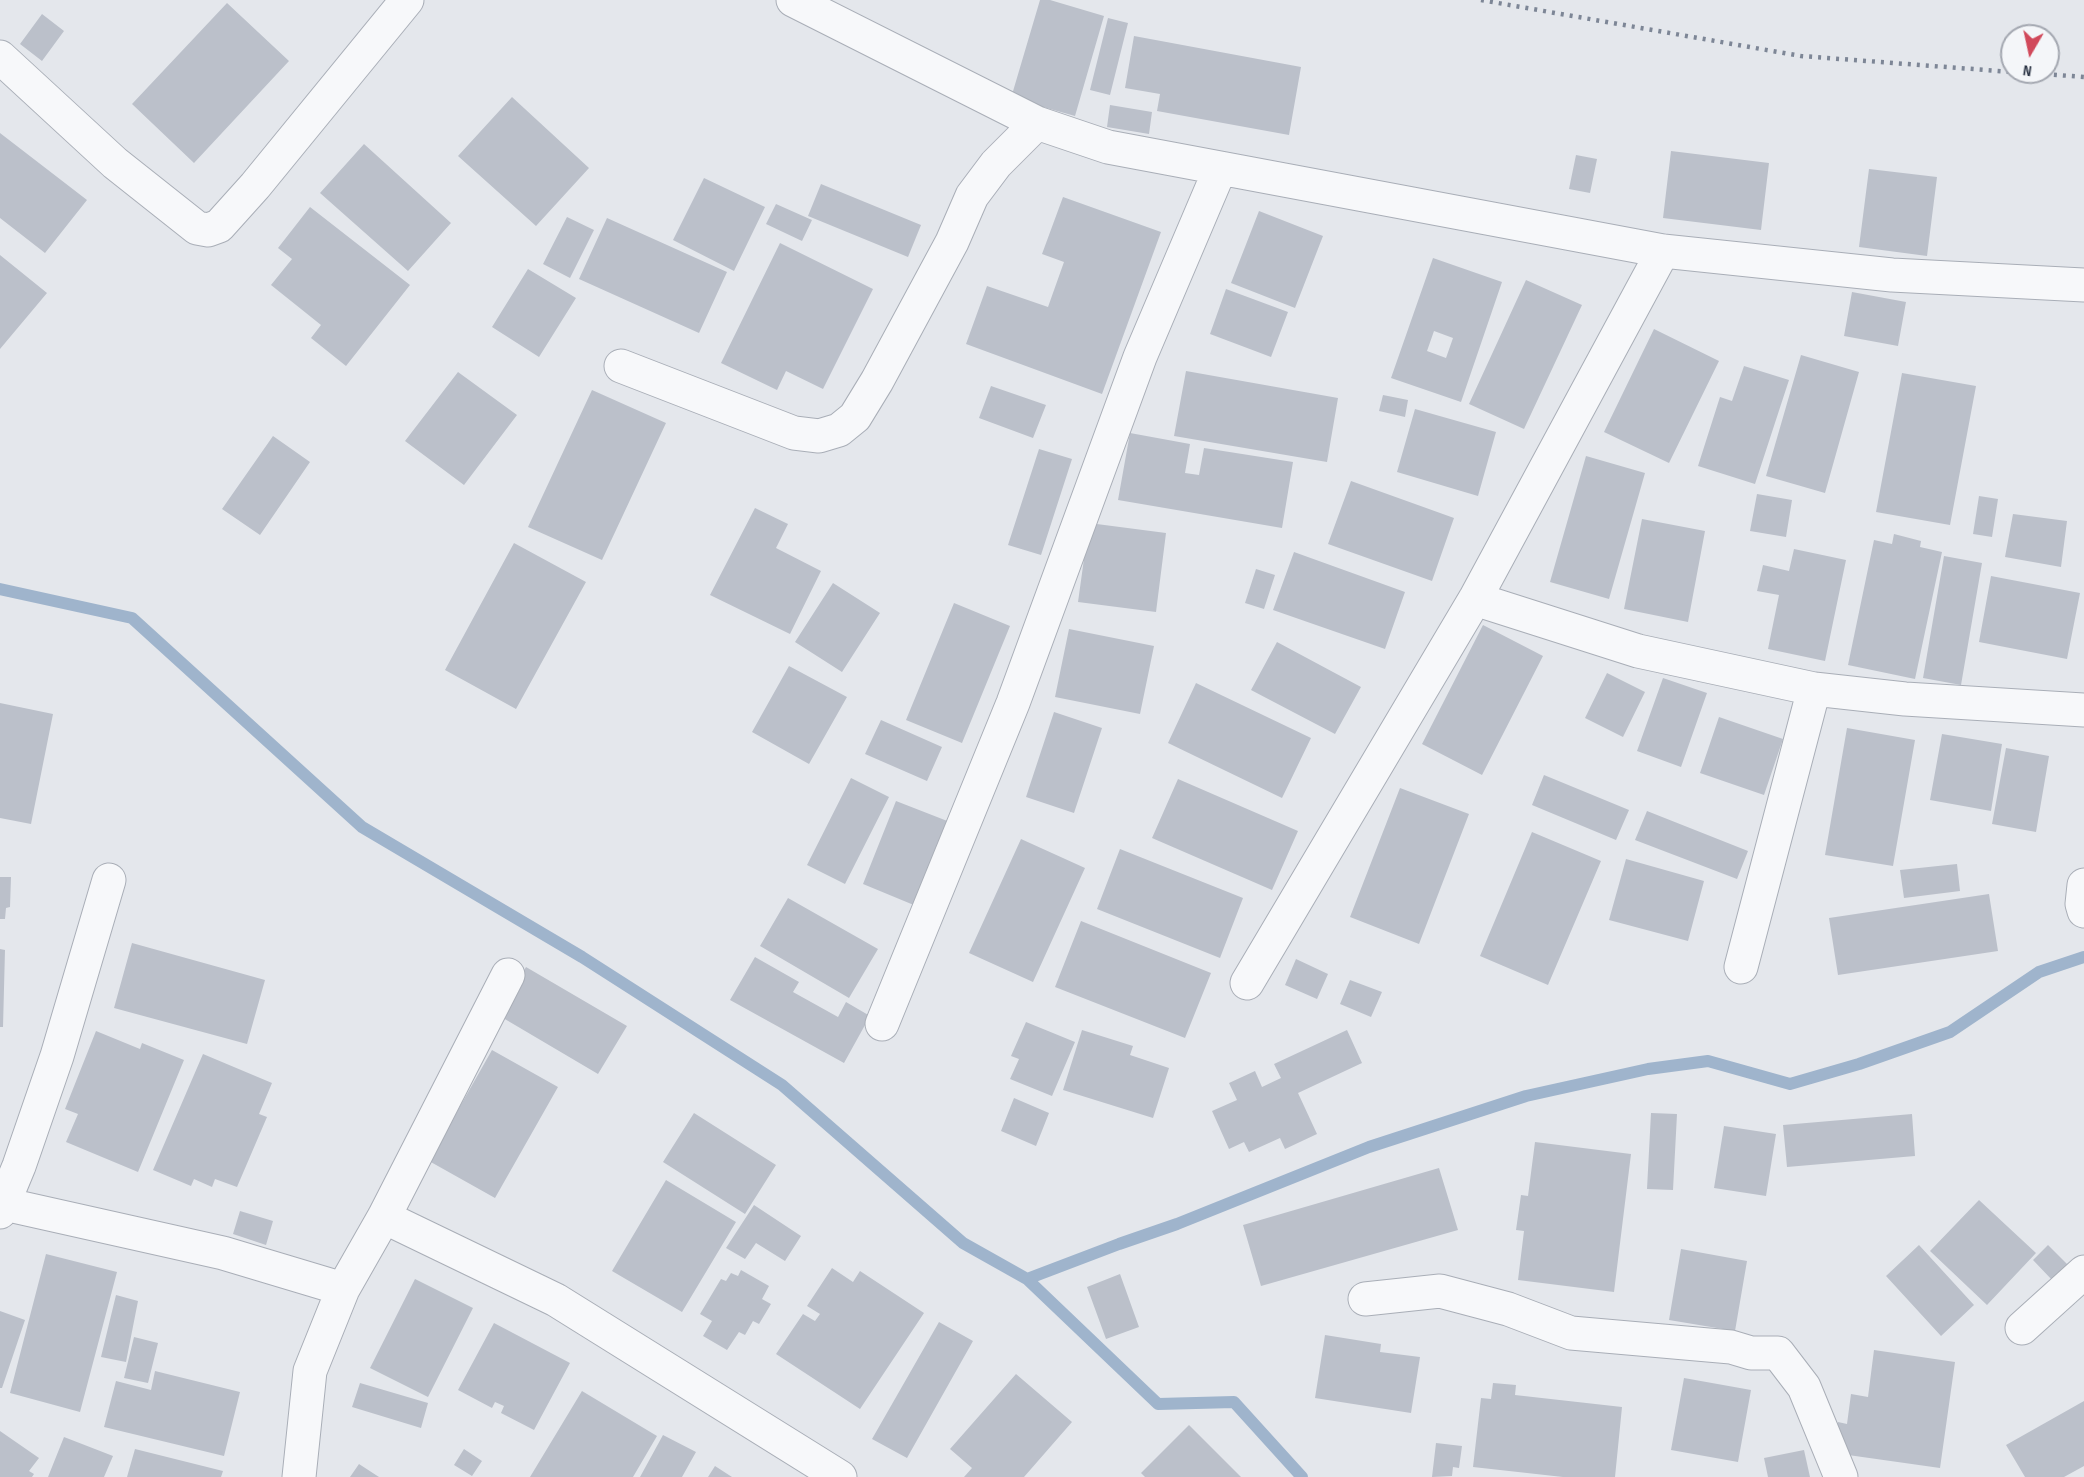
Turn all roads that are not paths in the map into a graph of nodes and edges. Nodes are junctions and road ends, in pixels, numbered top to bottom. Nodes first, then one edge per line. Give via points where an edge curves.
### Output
1 (407, 0) edge
2 (793, 0) edge
3 (0, 57) edge
4 (1037, 123) junction
5 (1220, 169) junction
6 (1663, 250) junction
7 (2084, 285) edge
8 (621, 366) dead end
9 (1475, 599) junction
10 (1814, 689) junction
11 (2084, 710) edge
12 (109, 880) dead end
13 (2084, 885) edge
14 (2084, 911) edge
15 (1741, 967) dead end
16 (508, 975) dead end
17 (1247, 982) dead end
18 (882, 1024) dead end
19 (2, 1208) edge
20 (384, 1216) junction
21 (2084, 1272) edge
22 (344, 1289) junction
23 (1365, 1299) dead end
24 (2022, 1328) dead end
25 (299, 1477) edge
26 (840, 1477) edge
27 (1841, 1477) edge

1 - 3 street via 255,186 219,225 208,230 197,228 115,164
2 - 4 street
4 - 5 street via 1108,147
4 - 8 street via 996,164 972,196 952,242 877,381 855,417 839,430 819,436 794,434
5 - 6 street
5 - 18 street via 1140,357 1013,703
6 - 7 street via 1892,275
6 - 9 street
9 - 10 street via 1638,651
9 - 17 street
10 - 11 street
10 - 15 street
12 - 19 street via 53,1067
13 - 14 street
16 - 20 street
19 - 22 street via 223,1253
20 - 22 street
20 - 26 street via 556,1300
21 - 24 street
22 - 25 street via 310,1371
23 - 27 street via 1440,1291 1508,1309 1571,1333 1778,1353 1804,1387

